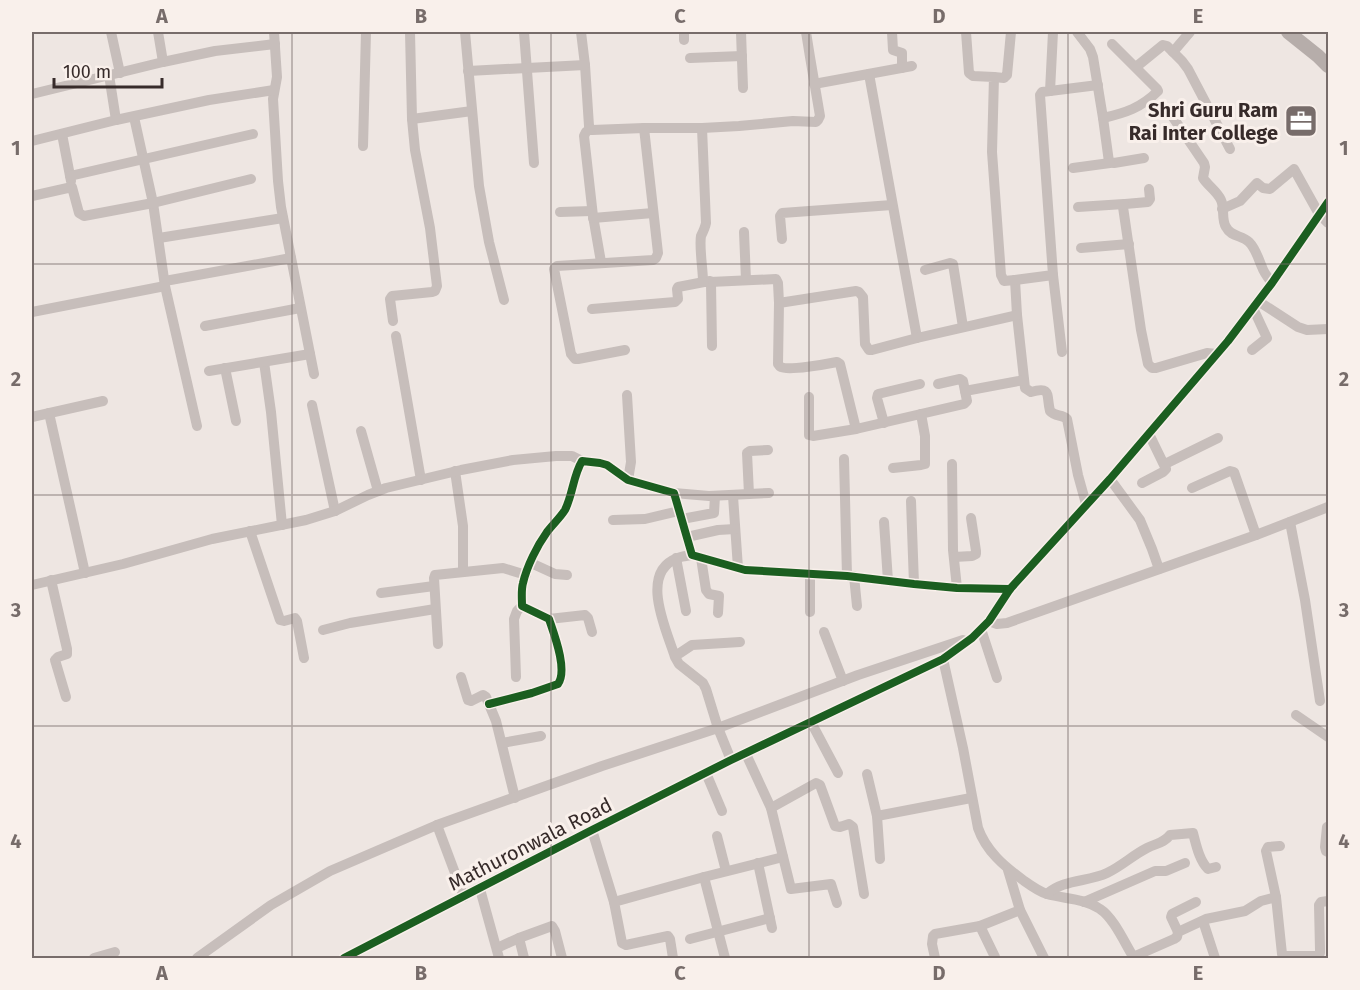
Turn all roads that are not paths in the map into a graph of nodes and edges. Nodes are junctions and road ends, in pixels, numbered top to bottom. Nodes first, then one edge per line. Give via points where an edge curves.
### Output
1 (111, 32) edge
2 (158, 32) edge
3 (274, 32) edge
4 (366, 32) edge
5 (410, 32) edge
6 (465, 32) edge
7 (524, 32) edge
8 (581, 32) edge
9 (741, 32) edge
10 (806, 32) edge
11 (892, 32) edge
12 (966, 32) edge
13 (1011, 32) edge
14 (1053, 32) edge
15 (1077, 32) edge
16 (1190, 32) edge
17 (1288, 32) edge
18 (275, 44) junction
19 (1112, 44) dead end
20 (1173, 52) junction
21 (742, 56) junction
22 (690, 58) dead end
23 (164, 62) junction
24 (585, 65) junction
25 (1329, 66) edge
26 (1136, 67) junction
27 (527, 68) junction
28 (468, 71) junction
29 (114, 74) junction
30 (869, 74) junction
31 (993, 77) junction
32 (814, 84) junction
33 (1098, 85) junction
34 (743, 88) dead end
35 (274, 90) junction
36 (1050, 91) junction
37 (32, 94) edge
38 (471, 111) junction
39 (1170, 113) dead end
40 (134, 117) junction
41 (1103, 118) junction
42 (412, 119) junction
43 (116, 120) junction
44 (644, 128) junction
45 (702, 128) junction
46 (590, 129) junction
47 (62, 134) junction
48 (253, 134) dead end
49 (32, 141) edge
50 (363, 146) dead end
51 (1230, 149) dead end
52 (144, 159) junction
53 (1144, 159) dead end
54 (1110, 163) junction
55 (534, 164) dead end
56 (1073, 168) dead end
57 (251, 179) dead end
58 (71, 182) junction
59 (1149, 189) dead end
60 (32, 196) edge
61 (1329, 202) edge
62 (153, 203) junction
63 (1124, 204) junction
64 (892, 205) junction
65 (1078, 207) dead end
66 (1222, 209) junction
67 (560, 212) dead end
68 (653, 213) junction
69 (1319, 214) junction
70 (593, 215) junction
71 (284, 218) junction
72 (1329, 223) edge
73 (744, 232) dead end
74 (159, 238) junction
75 (782, 239) dead end
76 (1129, 244) junction
77 (1081, 248) dead end
78 (291, 258) junction
79 (601, 262) junction
80 (925, 270) dead end
81 (1053, 275) junction
82 (746, 280) junction
83 (1016, 280) junction
84 (707, 282) junction
85 (165, 284) junction
86 (1272, 284) junction
87 (504, 300) dead end
88 (779, 303) junction
89 (1256, 304) junction
90 (300, 308) junction
91 (592, 309) dead end
92 (32, 312) edge
93 (1017, 315) junction
94 (393, 321) dead end
95 (205, 326) dead end
96 (963, 327) junction
97 (1329, 329) edge
98 (396, 336) dead end
99 (917, 338) junction
100 (712, 346) dead end
101 (625, 350) dead end
102 (1252, 350) dead end
103 (1062, 352) dead end
104 (310, 354) junction
105 (1216, 354) junction
106 (264, 362) junction
107 (225, 369) junction
108 (209, 371) dead end
109 (314, 374) dead end
110 (1024, 380) junction
111 (920, 384) dead end
112 (938, 384) dead end
113 (965, 391) junction
114 (627, 395) dead end
115 (809, 397) dead end
116 (103, 401) dead end
117 (312, 405) dead end
118 (49, 413) junction
119 (921, 414) junction
120 (32, 417) edge
121 (236, 421) dead end
122 (884, 423) junction
123 (197, 426) dead end
124 (856, 429) junction
125 (361, 431) dead end
126 (1149, 434) junction
127 (1218, 438) dead end
128 (768, 450) dead end
129 (844, 459) dead end
130 (582, 461) junction
131 (1165, 464) junction
132 (952, 465) dead end
133 (893, 468) dead end
134 (455, 471) junction
135 (1110, 479) junction
136 (421, 480) junction
137 (628, 480) junction
138 (1142, 483) dead end
139 (1192, 488) dead end
140 (378, 491) junction
141 (674, 493) junction
142 (769, 493) dead end
143 (749, 494) junction
144 (716, 496) junction
145 (733, 496) junction
146 (911, 501) dead end
147 (1086, 504) junction
148 (1329, 507) edge
149 (335, 511) junction
150 (681, 515) junction
151 (971, 518) dead end
152 (613, 520) dead end
153 (884, 522) dead end
154 (1290, 522) junction
155 (282, 525) junction
156 (735, 529) junction
157 (250, 531) junction
158 (1256, 535) junction
159 (687, 537) junction
160 (696, 556) junction
161 (954, 557) junction
162 (676, 558) junction
163 (531, 564) junction
164 (738, 568) junction
165 (1159, 568) junction
166 (463, 572) junction
167 (85, 573) junction
168 (810, 574) junction
169 (526, 575) junction
170 (567, 575) dead end
171 (851, 576) junction
172 (51, 580) junction
173 (888, 581) junction
174 (915, 584) junction
175 (32, 585) edge
176 (434, 586) junction
177 (957, 588) junction
178 (1010, 589) junction
179 (381, 593) dead end
180 (522, 606) junction
181 (857, 606) dead end
182 (435, 609) junction
183 (686, 611) dead end
184 (810, 612) dead end
185 (718, 613) dead end
186 (549, 619) junction
187 (985, 625) junction
188 (323, 630) dead end
189 (592, 632) dead end
190 (824, 632) dead end
191 (972, 638) junction
192 (740, 642) dead end
193 (438, 644) dead end
194 (675, 655) junction
195 (304, 658) dead end
196 (943, 659) junction
197 (461, 677) dead end
198 (516, 677) dead end
199 (997, 678) dead end
200 (843, 681) junction
201 (66, 697) dead end
202 (1320, 701) dead end
203 (489, 704) junction
204 (1296, 715) dead end
205 (812, 722) junction
206 (718, 728) junction
207 (541, 736) dead end
208 (1329, 737) edge
209 (502, 742) junction
210 (746, 754) junction
211 (731, 760) junction
212 (706, 773) junction
213 (838, 773) dead end
214 (867, 774) dead end
215 (516, 798) junction
216 (971, 798) junction
217 (771, 808) junction
218 (722, 811) dead end
219 (877, 816) junction
220 (437, 825) junction
221 (1327, 827) dead end
222 (592, 830) junction
223 (717, 836) dead end
224 (1280, 846) dead end
225 (1329, 852) edge
226 (783, 857) junction
227 (880, 858) dead end
228 (758, 863) junction
229 (1185, 863) dead end
230 (1216, 867) dead end
231 (1008, 869) junction
232 (726, 871) junction
233 (704, 877) junction
234 (480, 889) junction
235 (864, 894) dead end
236 (1047, 894) junction
237 (464, 897) junction
238 (1276, 897) junction
239 (1329, 901) edge
240 (614, 902) junction
241 (1084, 902) junction
242 (1196, 902) dead end
243 (837, 903) dead end
244 (1020, 910) junction
245 (1203, 921) junction
246 (980, 926) junction
247 (718, 932) junction
248 (1178, 932) junction
249 (519, 938) junction
250 (690, 939) dead end
251 (115, 952) dead end
252 (498, 953) edge
253 (995, 957) dead end
254 (1283, 957) edge
255 (94, 958) edge
256 (197, 958) edge
257 (344, 958) edge
258 (524, 958) edge
259 (562, 958) edge
260 (674, 958) edge
261 (725, 958) edge
262 (935, 958) edge
263 (1044, 958) edge
264 (1133, 958) edge
265 (1215, 958) edge

1 - 29 street
2 - 23 street
3 - 18 street
4 - 50 street
5 - 42 street
6 - 28 street
7 - 27 street
8 - 24 street
9 - 21 street
10 - 32 street
11 - 30 street via 893,49 902,54 907,67
12 - 31 street via 969,73
13 - 31 street via 1007,75
14 - 36 street
15 - 33 street via 1090,49
16 - 20 street
17 - 25 main road
18 - 23 street
18 - 35 street
19 - 26 street
20 - 26 street via 1163,45
20 - 51 street via 1188,69
21 - 22 street
21 - 34 street
23 - 29 street
24 - 27 street
24 - 46 street
26 - 41 street via 1158,90 1132,110
27 - 28 street
27 - 55 street
28 - 38 street
29 - 37 street
29 - 43 street
30 - 32 street
30 - 64 street
31 - 83 street via 992,152 1001,275 1004,281
32 - 45 street via 820,116 816,122
33 - 36 street
33 - 41 street
35 - 40 street
35 - 71 street via 278,181
36 - 81 street via 1040,95
38 - 42 street
38 - 87 street via 485,222
39 - 66 street via 1202,159 1203,178 1220,198
40 - 43 street
40 - 52 street
41 - 54 street
42 - 94 street via 436,289 392,296
43 - 47 street
44 - 45 street
44 - 46 street
44 - 68 street
45 - 84 street via 706,222 701,238
46 - 70 street via 584,136
47 - 49 street
47 - 58 street
48 - 52 street
52 - 58 street
52 - 62 street
53 - 54 street
54 - 56 street
57 - 62 street
58 - 60 street
58 - 62 street via 83,215
59 - 63 street via 1148,202
61 - 69 street, Mathuronwala Road
62 - 74 street
63 - 65 street
63 - 76 street
64 - 75 street via 782,213
64 - 99 street
66 - 69 street via 1240,201 1257,183 1270,189 1294,169
66 - 86 street via 1228,231 1250,243
67 - 70 street
68 - 70 street
68 - 79 street via 656,258
69 - 72 street
69 - 86 street, Mathuronwala Road
70 - 79 street
71 - 74 street
71 - 78 street
73 - 82 street
74 - 85 street
76 - 77 street
76 - 105 street via 1149,366 1156,368 1207,353
78 - 85 street
78 - 90 street
79 - 101 street via 554,269 571,354 578,359
80 - 96 street via 953,264
81 - 83 street
81 - 103 street
82 - 84 street
82 - 88 street via 776,279
83 - 93 street
84 - 91 street via 678,287 675,302
84 - 100 street
85 - 92 street
85 - 123 street
86 - 89 street, Mathuronwala Road
88 - 99 street via 860,292 865,344 869,350
88 - 124 street via 779,366 840,364
89 - 97 street via 1298,327
89 - 102 street via 1267,338
89 - 105 street, Mathuronwala Road
90 - 95 street
90 - 104 street
93 - 96 street
93 - 110 street
96 - 99 street
98 - 136 street
104 - 106 street
104 - 109 street
105 - 126 street, Mathuronwala Road
106 - 107 street
106 - 155 street
107 - 108 street
107 - 121 street
110 - 113 street
110 - 147 street via 1027,391 1044,390 1054,416 1067,419
111 - 122 street via 878,394
112 - 113 street via 960,379
113 - 119 street via 964,404
114 - 137 street via 631,462
115 - 124 street via 811,436
116 - 118 street
117 - 149 street
118 - 120 street
118 - 167 street
119 - 122 street
119 - 133 street via 925,464
122 - 124 street
125 - 140 street
126 - 131 street
126 - 135 street, Mathuronwala Road
127 - 131 street
128 - 143 street via 747,453
129 - 171 street
130 - 134 street via 572,456 556,456
130 - 137 street via 607,465
130 - 163 street via 565,509 547,532
131 - 138 street via 1165,470
132 - 161 street
134 - 136 street
134 - 166 street via 463,526
135 - 147 street, Mathuronwala Road
135 - 165 street via 1140,520
136 - 140 street
137 - 141 street
139 - 158 street via 1234,472
140 - 149 street
141 - 144 street
141 - 150 street
142 - 143 street
143 - 145 street
144 - 145 street
144 - 150 street via 714,513
145 - 156 street
146 - 174 street
147 - 178 street, Mathuronwala Road
148 - 154 street
149 - 155 street
150 - 152 street
150 - 159 street
151 - 161 street via 976,554
153 - 173 street
154 - 158 street
154 - 202 street
155 - 157 street
156 - 159 street
156 - 164 street
157 - 167 street
157 - 195 street via 280,620 297,621
158 - 165 street
159 - 160 street
160 - 162 street
160 - 164 street
160 - 185 street via 706,590 719,596
161 - 177 street
162 - 183 street
162 - 194 street via 663,570 656,588
163 - 169 street
163 - 170 street
164 - 168 street
165 - 187 street via 1007,623
166 - 169 street via 503,568
166 - 176 street via 435,575
167 - 172 street
168 - 171 street
168 - 184 street
169 - 180 street
171 - 173 street
171 - 181 street
172 - 175 street
172 - 201 street via 68,649 67,654 56,660
173 - 174 street
174 - 177 street
176 - 179 street
176 - 182 street
177 - 178 street
178 - 187 street, Mathuronwala Road
180 - 186 street
180 - 198 street via 514,619
182 - 188 street
182 - 193 street
186 - 189 street via 585,615
186 - 203 street via 560,656 562,672 558,684
187 - 191 street, Mathuronwala Road
187 - 199 street
190 - 200 street
191 - 196 street, Mathuronwala Road
191 - 200 street
192 - 194 street via 692,645
194 - 206 street via 703,683
196 - 205 street, Mathuronwala Road
196 - 216 street
197 - 203 street via 468,700 484,695
200 - 206 street
203 - 209 street
204 - 208 street
205 - 210 street, Mathuronwala Road
205 - 213 street
206 - 211 street
206 - 215 street
207 - 209 street
209 - 215 street
210 - 211 street, Mathuronwala Road
210 - 217 street
211 - 212 street, Mathuronwala Road
212 - 218 street
212 - 222 street, Mathuronwala Road
214 - 219 street
215 - 220 street
216 - 219 street
216 - 231 street via 981,837
217 - 226 street
217 - 235 street via 818,783 834,824 853,827
219 - 227 street
220 - 237 street
220 - 256 street via 330,871 271,905
221 - 225 street via 1325,849
222 - 234 street, Mathuronwala Road
222 - 240 street
223 - 232 street
224 - 238 street via 1266,851
226 - 228 street
226 - 243 street via 790,889 831,884
228 - 232 street
228 - 247 street via 771,923
229 - 241 street
230 - 236 street via 1204,866 1193,833 1170,835 1106,873 1057,886
231 - 236 street
231 - 244 street
232 - 233 street
233 - 240 street
233 - 247 street
234 - 237 street, Mathuronwala Road
234 - 252 street
236 - 241 street
237 - 257 street, Mathuronwala Road
238 - 245 street via 1245,911
238 - 254 street
239 - 254 street via 1319,905 1318,955
240 - 260 street via 622,944 668,936
241 - 264 street via 1101,909
242 - 248 street via 1172,914
244 - 246 street
244 - 263 street
245 - 248 street
245 - 265 street
246 - 253 street
246 - 262 street via 935,934
247 - 250 street
247 - 261 street
248 - 264 street via 1174,939
249 - 252 street
249 - 258 street
249 - 259 street via 552,926
251 - 255 street

